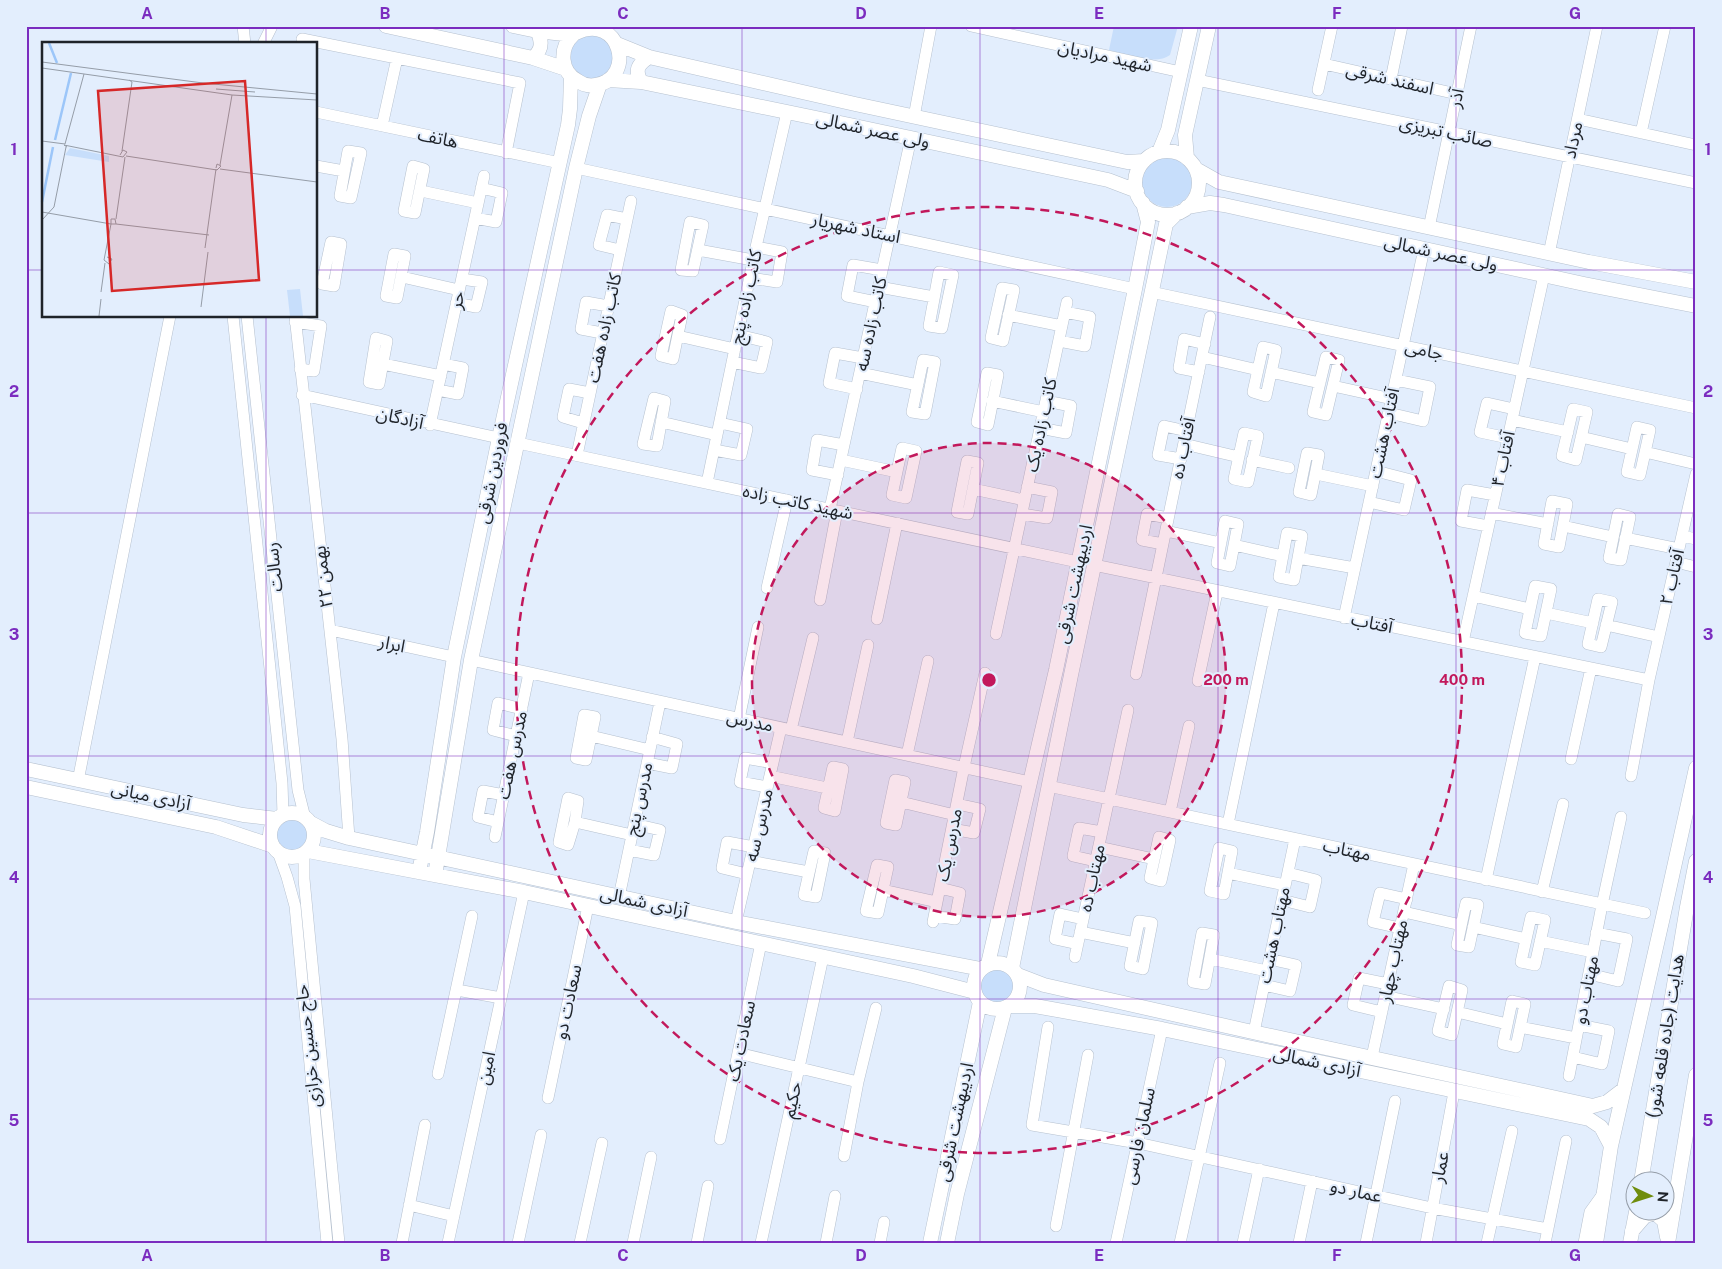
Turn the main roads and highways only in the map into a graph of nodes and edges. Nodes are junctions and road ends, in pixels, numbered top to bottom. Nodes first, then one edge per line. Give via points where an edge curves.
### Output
1 (386, 26) edge
2 (513, 26) edge
3 (1191, 26) edge
4 (1209, 26) edge
5 (537, 31) junction
6 (576, 31) edge
7 (615, 36) edge
8 (648, 57) junction
9 (533, 58) junction
10 (568, 72) junction
11 (604, 82) junction
12 (641, 82) junction
13 (570, 109) junction
14 (589, 116) junction
15 (1170, 122) junction
16 (1186, 131) junction
17 (1159, 152) junction
18 (1115, 160) junction
19 (1144, 161) junction
20 (1192, 164) junction
21 (1108, 180) junction
22 (1229, 184) junction
23 (1140, 197) junction
24 (1224, 205) junction
25 (1182, 210) junction
26 (1146, 232) junction
27 (1163, 238) junction
28 (1696, 282) edge
29 (1696, 306) edge
30 (1059, 657) junction
31 (1075, 659) junction
32 (1053, 686) junction
33 (1067, 693) junction
34 (1696, 768) edge
35 (26, 769) edge
36 (26, 786) edge
37 (280, 817) junction
38 (308, 820) junction
39 (276, 849) junction
40 (306, 852) junction
41 (423, 853) junction
42 (438, 857) junction
43 (1696, 861) edge
44 (419, 872) junction
45 (435, 875) junction
46 (985, 967) junction
47 (1015, 971) junction
48 (977, 997) junction
49 (1007, 1007) junction
50 (1322, 1047) junction
51 (1318, 1063) junction
52 (1696, 1075) edge
53 (1624, 1089) junction
54 (1655, 1100) junction
55 (1593, 1106) junction
56 (1589, 1119) junction
57 (1611, 1146) junction
58 (1643, 1172) edge
59 (1650, 1172) edge
60 (1678, 1175) junction
61 (1674, 1184) edge
62 (1634, 1222) edge
63 (1631, 1237) edge
64 (1668, 1242) edge
65 (930, 1243) edge
66 (947, 1243) edge
67 (1596, 1243) edge

1 - 9 main road
2 - 5 main road
3 - 15 main road
4 - 16 main road
5 - 6 main road
5 - 9 main road via 541,46
6 - 7 main road via 599,29
6 - 10 main road via 564,53
7 - 8 main road, ولی عصر شمالی
7 - 11 main road via 620,60 614,75
8 - 12 main road via 638,67
8 - 18 main road, ولی عصر شمالی
9 - 10 main road
10 - 11 main road via 584,84
10 - 13 main road, فروردین شرقی
11 - 12 main road, ولی عصر شمالی
11 - 14 main road, فروردین شرقی
12 - 21 main road, ولی عصر شمالی
13 - 14 main road via 583,107
13 - 41 main road, فروردین شرقی via 454,657
14 - 42 main road, فروردین شرقی via 471,660
15 - 16 main road via 1179,132
15 - 17 main road
16 - 20 main road
17 - 19 main road
17 - 20 main road via 1177,152
18 - 19 main road, ولی عصر شمالی
18 - 21 main road via 1117,172
19 - 23 main road via 1136,177
20 - 22 main road, ولی عصر شمالی via 1219,182
20 - 25 main road via 1199,187
21 - 23 main road, ولی عصر شمالی
22 - 24 main road via 1218,193
22 - 28 main road, ولی عصر شمالی via 1549,254
23 - 25 main road via 1150,210 1158,213 1167,215
23 - 26 main road, اردیبهشت شرقی via 1148,222
24 - 25 main road, ولی عصر شمالی via 1210,202
24 - 29 main road, ولی عصر شمالی
25 - 27 main road, اردیبهشت شرقی via 1166,224
26 - 27 main road via 1156,230
26 - 30 main road, اردیبهشت شرقی
27 - 31 main road, اردیبهشت شرقی
30 - 31 main road via 1066,664
30 - 32 main road, اردیبهشت شرقی
31 - 33 main road, اردیبهشت شرقی
32 - 33 main road via 1057,681 1063,681
32 - 46 main road, اردیبهشت شرقی
33 - 47 main road, اردیبهشت شرقی
34 - 53 main road
35 - 37 main road, آزادی میانی via 243,815
36 - 39 main road, آزادی میانی via 216,827
37 - 38 main road via 291,814
37 - 39 main road via 271,833
38 - 40 main road via 314,837
38 - 41 main road, آزادی شمالی via 326,831 349,838
39 - 40 main road via 291,857
40 - 44 main road, آزادی شمالی
41 - 42 main road, آزادی شمالی
41 - 44 main road, فروردین شرقی
42 - 45 main road, فروردین شرقی
42 - 46 main road, آزادی شمالی via 736,922
43 - 54 main road, هدایت (جاده قلعه شور)
44 - 45 main road, آزادی شمالی
45 - 48 main road, آزادی شمالی via 913,976
46 - 47 main road via 1005,964
46 - 48 main road via 975,980
47 - 49 main road via 1020,992 1014,1003
47 - 50 main road, آزادی شمالی via 1044,985
48 - 49 main road via 991,1009
48 - 65 main road, اردیبهشت شرقی
49 - 51 main road, آزادی شمالی via 1036,1006
49 - 66 main road, اردیبهشت شرقی
50 - 51 main road
50 - 55 main road, آزادی شمالی
51 - 56 main road, آزادی شمالی
52 - 60 main road, هدایت (جاده قلعه شور)
53 - 55 main road via 1607,1102
53 - 57 main road
54 - 58 main road, هدایت (جاده قلعه شور)
54 - 59 main road
55 - 56 main road via 1594,1116
56 - 57 main road via 1601,1127
57 - 67 main road
60 - 61 main road
60 - 64 main road, هدایت (جاده قلعه شور)
62 - 63 main road
63 - 64 main road via 1645,1216 1655,1213 1664,1221

